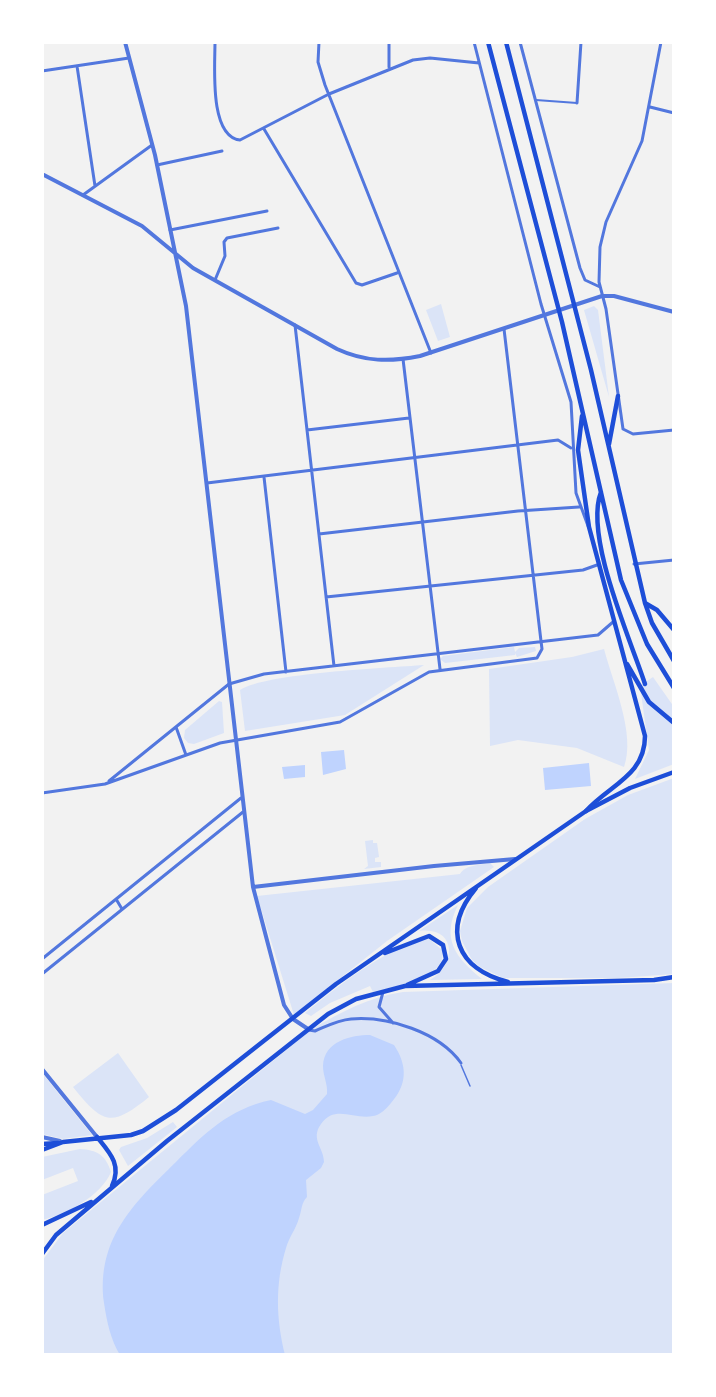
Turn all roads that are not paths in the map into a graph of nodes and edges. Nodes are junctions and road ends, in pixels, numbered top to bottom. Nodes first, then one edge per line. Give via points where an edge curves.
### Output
1 (125, 42) edge
2 (215, 42) edge
3 (319, 42) edge
4 (389, 42) edge
5 (474, 42) edge
6 (488, 42) edge
7 (506, 42) edge
8 (520, 42) edge
9 (581, 42) edge
10 (661, 42) edge
11 (129, 58) junction
12 (479, 63) junction
13 (77, 66) junction
14 (389, 68) junction
15 (42, 71) edge
16 (329, 94) junction
17 (536, 100) junction
18 (577, 103) joint
19 (650, 107) junction
20 (674, 113) edge
21 (264, 129) junction
22 (152, 145) junction
23 (222, 151) dead end
24 (157, 165) junction
25 (42, 174) edge
26 (95, 186) junction
27 (83, 195) junction
28 (267, 212) dead end
29 (278, 228) dead end
30 (170, 230) junction
31 (173, 253) junction
32 (398, 273) junction
33 (215, 280) junction
34 (600, 287) junction
35 (602, 296) junction
36 (674, 312) edge
37 (545, 316) junction
38 (295, 325) junction
39 (504, 329) junction
40 (430, 353) junction
41 (403, 359) junction
42 (618, 396) junction
43 (583, 414) junction
44 (410, 418) junction
45 (307, 430) junction
46 (674, 430) edge
47 (518, 447) junction
48 (608, 447) junction
49 (572, 452) junction
50 (415, 459) junction
51 (311, 471) junction
52 (264, 476) junction
53 (207, 483) junction
54 (601, 492) junction
55 (579, 507) junction
56 (526, 511) junction
57 (423, 522) junction
58 (589, 527) junction
59 (319, 534) junction
60 (674, 560) edge
61 (634, 564) junction
62 (597, 565) junction
63 (534, 575) junction
64 (430, 586) junction
65 (326, 597) junction
66 (645, 603) junction
67 (613, 622) junction
68 (672, 625) edge
69 (674, 630) edge
70 (541, 641) junction
71 (438, 653) junction
72 (674, 661) edge
73 (625, 662) junction
74 (334, 666) junction
75 (440, 669) junction
76 (286, 672) junction
77 (229, 684) junction
78 (645, 684) dead end
79 (674, 688) edge
80 (674, 723) edge
81 (176, 727) junction
82 (235, 740) junction
83 (186, 755) junction
84 (674, 772) edge
85 (105, 784) junction
86 (42, 793) edge
87 (241, 798) junction
88 (586, 811) junction
89 (243, 813) junction
90 (516, 859) junction
91 (479, 884) junction
92 (253, 887) junction
93 (116, 899) junction
94 (122, 909) junction
95 (376, 957) junction
96 (42, 959) edge
97 (42, 974) edge
98 (674, 978) edge
99 (514, 983) junction
100 (405, 986) junction
101 (384, 991) junction
102 (292, 1019) junction
103 (394, 1024) junction
104 (308, 1029) junction
105 (460, 1063) joint
106 (42, 1069) edge
107 (470, 1086) dead end
108 (42, 1137) edge
109 (97, 1137) junction
110 (63, 1142) junction
111 (42, 1144) edge
112 (42, 1150) edge
113 (110, 1188) junction
114 (97, 1199) junction
115 (42, 1225) edge
116 (42, 1254) edge

1 - 11 street
2 - 21 street via 219,121 231,138 244,140
3 - 16 street via 318,62
4 - 14 street
5 - 12 street
6 - 43 main road
7 - 48 main road
8 - 17 street
9 - 18 street
10 - 19 street
11 - 13 street
11 - 22 street
12 - 14 street via 423,58
12 - 37 street
13 - 15 street
13 - 26 street
14 - 16 street
16 - 21 street
16 - 32 street
17 - 18 street
17 - 34 street via 580,268 585,280
19 - 20 street
19 - 34 street via 635,161 602,235
21 - 32 street via 356,283 362,285
22 - 24 street
22 - 26 street
23 - 24 street
24 - 30 street
25 - 27 street
26 - 27 street
27 - 31 street via 142,226
28 - 30 street
29 - 33 street via 227,238
30 - 31 street
31 - 33 street
31 - 53 street via 186,306
32 - 40 street
33 - 38 street
34 - 35 street
35 - 36 street
35 - 37 street
35 - 42 street
37 - 39 street
37 - 49 street via 571,402
38 - 41 street via 348,354 378,360
38 - 45 street
39 - 40 street
39 - 47 street
40 - 41 street
41 - 44 street
42 - 46 street via 625,432
42 - 48 main road
43 - 54 main road
43 - 58 main road via 578,450
44 - 45 street
44 - 50 street
45 - 51 street
47 - 49 street via 560,440
47 - 50 street
47 - 56 street
48 - 61 main road
49 - 55 street
50 - 51 street
50 - 57 street
51 - 52 street
51 - 59 street
52 - 53 street
52 - 76 street
53 - 77 street
54 - 78 main road via 597,522 608,577
54 - 79 main road via 621,580 634,615 646,644
55 - 56 street
55 - 58 street
56 - 57 street
56 - 63 street
57 - 59 street
57 - 64 street
58 - 62 main road
59 - 65 street
60 - 61 street
61 - 66 main road
62 - 63 street via 586,570
62 - 67 main road
63 - 64 street
63 - 70 street
64 - 65 street
64 - 71 street
65 - 74 street
66 - 68 main road
66 - 72 main road
67 - 70 street via 598,635
67 - 73 main road
68 - 69 main road
70 - 71 street
70 - 75 street via 542,649 534,659
71 - 74 street
71 - 75 street
73 - 80 main road via 649,702
73 - 88 main road via 644,725 643,755 626,779
74 - 76 street
75 - 82 street via 405,684 340,723
76 - 77 street
77 - 81 street
77 - 82 street
81 - 83 street
81 - 85 street
82 - 83 street
82 - 87 street
83 - 85 street
84 - 88 main road via 630,788
85 - 86 street
87 - 89 street
87 - 93 street
88 - 90 main road
89 - 92 street
89 - 94 street
90 - 91 main road
90 - 92 street
91 - 95 main road
91 - 99 main road via 459,915 459,945 477,970
92 - 102 street via 284,1005
93 - 94 street
93 - 96 street
94 - 97 street
95 - 100 main road via 422,936 439,941 446,953 443,966
95 - 102 main road
98 - 99 main road
99 - 100 main road
100 - 101 main road
101 - 103 street via 379,1007
101 - 104 main road via 341,1005
102 - 104 street
102 - 109 main road via 176,1110 142,1131
103 - 104 street via 351,1019
103 - 105 street via 435,1040
104 - 113 main road
105 - 107 lane
106 - 109 street
108 - 110 street
109 - 110 main road
109 - 113 main road via 117,1169
110 - 111 main road
110 - 112 main road
113 - 114 main road
114 - 115 main road
114 - 116 main road via 56,1235

